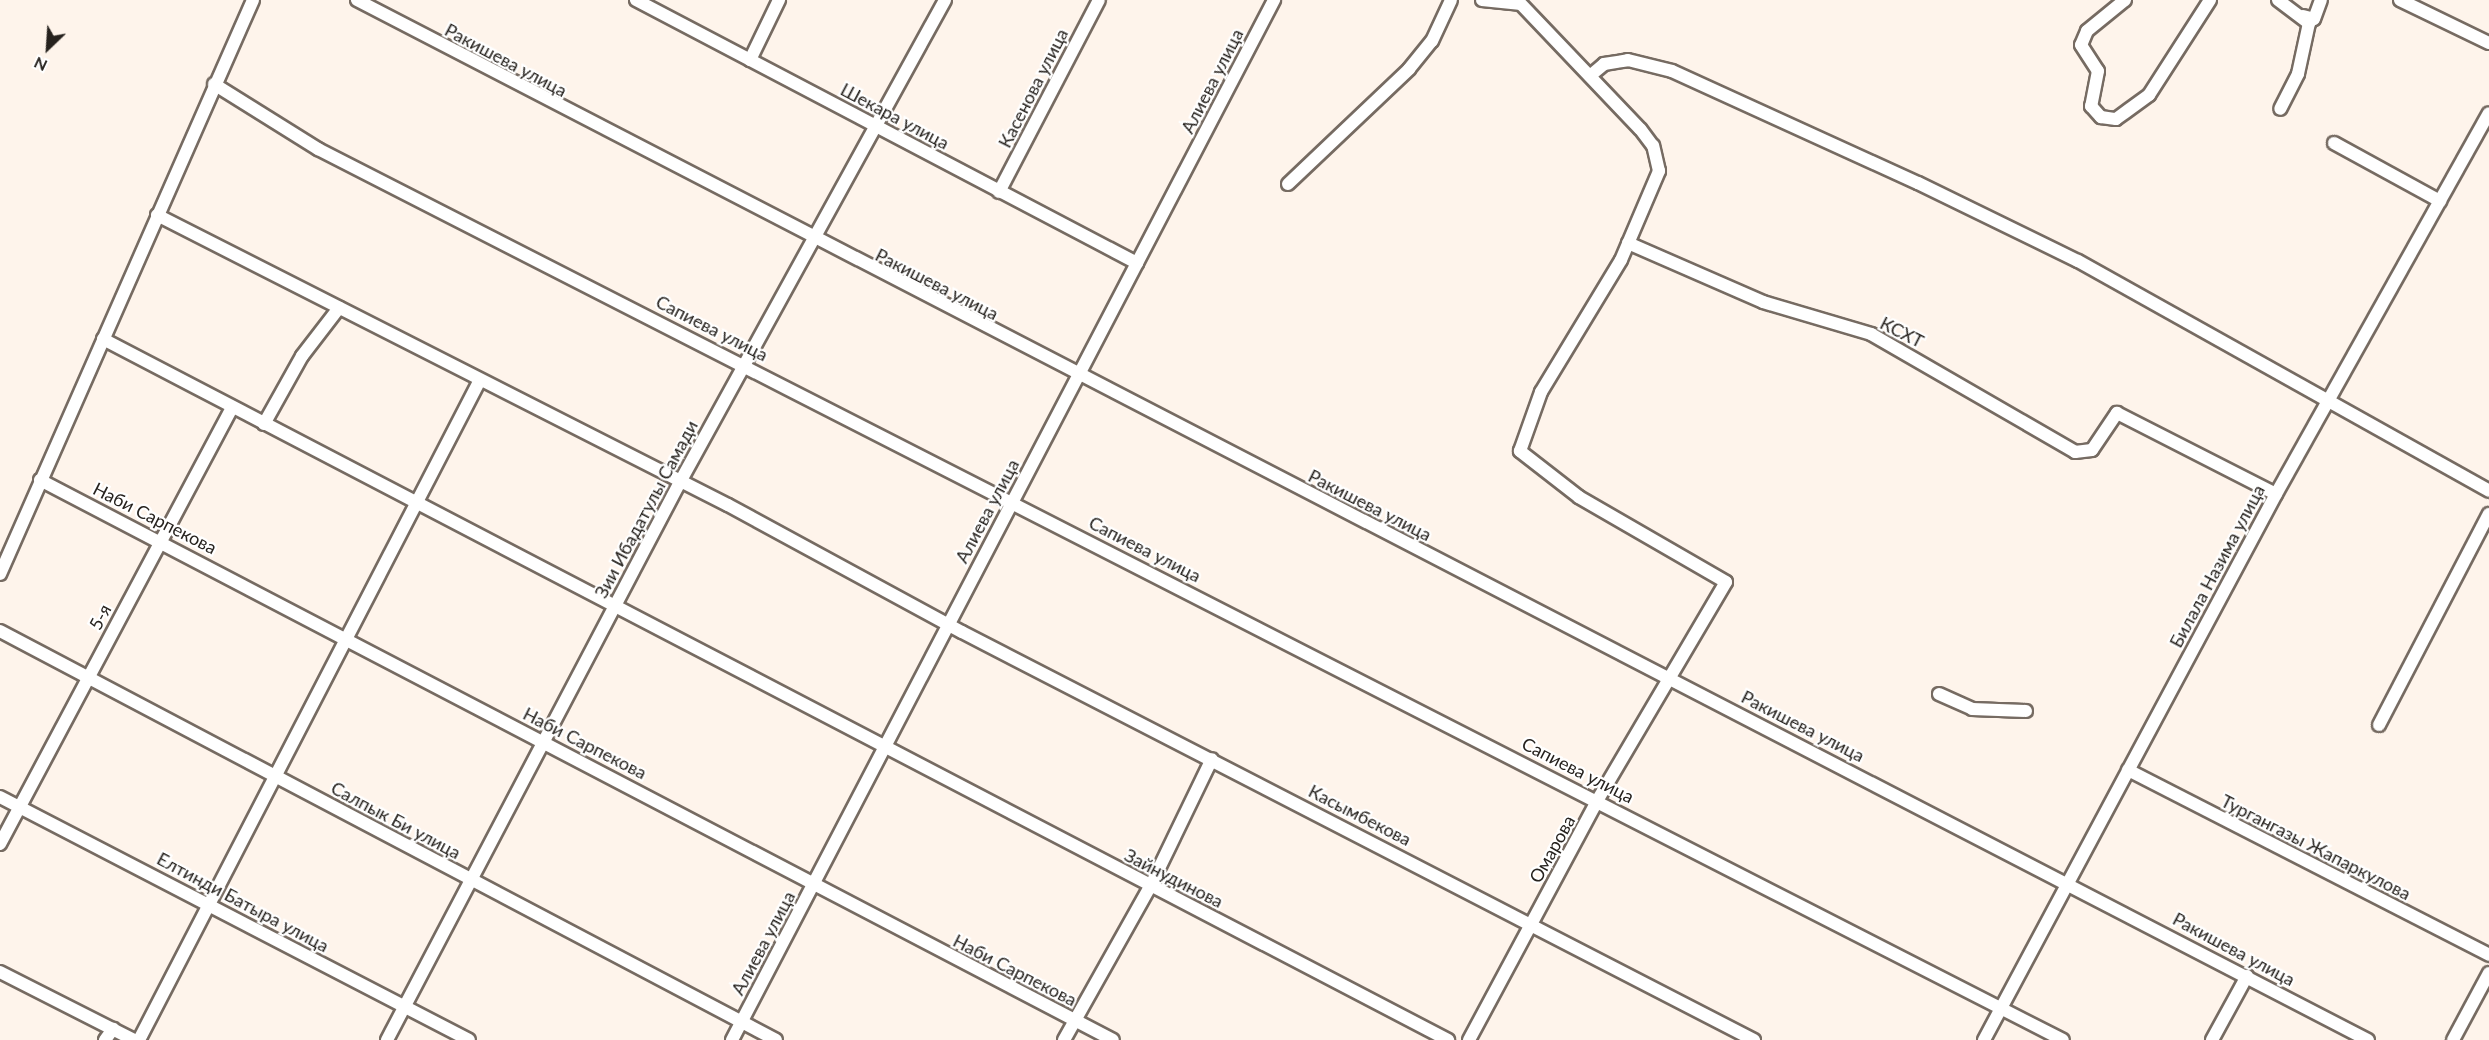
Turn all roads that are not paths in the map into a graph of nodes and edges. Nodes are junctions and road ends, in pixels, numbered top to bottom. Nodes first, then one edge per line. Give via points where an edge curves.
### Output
1 (253, 0) edge
2 (357, 0) edge
3 (636, 0) edge
4 (779, 0) edge
5 (945, 0) edge
6 (1099, 0) edge
7 (1274, 0) edge
8 (1451, 0) edge
9 (1482, 0) edge
10 (2125, 0) edge
11 (2210, 0) edge
12 (2278, 0) edge
13 (2321, 0) edge
14 (2400, 0) edge
15 (1518, 2) edge
16 (2301, 16) junction
17 (2489, 43) edge
18 (750, 60) junction
19 (1591, 75) junction
20 (214, 84) junction
21 (2280, 109) dead end
22 (2489, 113) edge
23 (875, 126) junction
24 (2334, 143) dead end
25 (1288, 184) dead end
26 (999, 192) junction
27 (2440, 201) junction
28 (158, 215) junction
29 (814, 240) junction
30 (1628, 243) junction
31 (1137, 263) junction
32 (339, 308) junction
33 (104, 339) junction
34 (744, 364) junction
35 (1080, 377) junction
36 (480, 380) junction
37 (2327, 402) junction
38 (232, 408) junction
39 (264, 424) junction
40 (40, 480) junction
41 (680, 482) junction
42 (2489, 491) edge
43 (2276, 494) junction
44 (1011, 503) junction
45 (416, 505) junction
46 (2489, 514) edge
47 (161, 542) junction
48 (0, 574) edge
49 (615, 606) junction
50 (948, 624) junction
51 (0, 631) edge
52 (346, 639) junction
53 (1668, 676) junction
54 (87, 678) junction
55 (1939, 694) dead end
56 (2026, 711) dead end
57 (2379, 725) dead end
58 (542, 741) junction
59 (884, 748) junction
60 (1212, 759) junction
61 (2128, 770) junction
62 (276, 779) junction
63 (0, 797) edge
64 (1597, 801) junction
65 (19, 807) junction
66 (0, 844) edge
67 (469, 879) junction
68 (2066, 881) junction
69 (815, 884) junction
70 (1150, 887) junction
71 (209, 904) junction
72 (1531, 924) junction
73 (2489, 955) edge
74 (0, 972) edge
75 (2489, 973) edge
76 (2247, 976) junction
77 (404, 1007) junction
78 (2002, 1007) junction
79 (1074, 1020) junction
80 (742, 1021) junction
81 (113, 1029) junction
82 (105, 1040) edge
83 (136, 1040) edge
84 (387, 1040) edge
85 (469, 1040) edge
86 (732, 1040) edge
87 (776, 1040) edge
88 (1064, 1040) edge
89 (1113, 1040) edge
90 (1448, 1040) edge
91 (1469, 1040) edge
92 (1754, 1040) edge
93 (1984, 1040) edge
94 (2063, 1040) edge
95 (2212, 1040) edge
96 (2368, 1040) edge
97 (2453, 1040) edge

1 - 20 street
2 - 29 street, Ракишева улица
3 - 18 street, Шекара улица
4 - 18 street
5 - 23 street, Зии Ибадатулы Самади
6 - 26 street, Касенова улица
7 - 31 street, Алиева улица
8 - 25 street via 1432,41 1409,69
9 - 15 street
10 - 11 street via 2087,31 2081,45 2098,71 2091,106 2101,117 2116,119 2149,95
12 - 16 street
13 - 16 street via 2314,20
14 - 17 street
15 - 19 street
16 - 21 street via 2309,23 2306,52
18 - 23 street, Шекара улица
19 - 30 street via 1653,146 1659,171
19 - 37 street via 1604,64 1628,60 1672,71 2078,261
20 - 28 street
20 - 34 street, Сапиева улица via 318,148
22 - 27 street, Билала Назима улица
23 - 26 street, Шекара улица
23 - 29 street, Зии Ибадатулы Самади
24 - 27 street
26 - 31 street, Шекара улица
27 - 37 street, Билала Назима улица
28 - 32 street, Касымбекова
28 - 33 street
29 - 34 street, Зии Ибадатулы Самади
29 - 35 street, Ракишева улица
30 - 43 street, КСХТ via 1763,302 1834,327 1870,334 2075,452 2092,450 2117,413
30 - 53 street, Омарова via 1558,358 1520,451 1579,497 1726,582
31 - 35 street, Алиева улица
32 - 36 street, Касымбекова
32 - 39 street via 302,356
33 - 38 street, Зайнудинова
33 - 40 street
34 - 41 street, Зии Ибадатулы Самади
34 - 44 street, Сапиева улица
35 - 44 street, Алиева улица
35 - 53 street, Ракишева улица
36 - 41 street, Касымбекова
36 - 45 street
37 - 42 street
37 - 43 street, Билала Назима улица
38 - 39 street, Зайнудинова
38 - 47 street, 5-я
39 - 45 street, Зайнудинова
40 - 47 street, Наби Сарпекова
40 - 48 street
41 - 49 street, Зии Ибадатулы Самади
41 - 50 street, Касымбекова
43 - 61 street, Билала Назима улица
44 - 50 street, Алиева улица
44 - 64 street, Сапиева улица
45 - 49 street, Зайнудинова
45 - 52 street
46 - 57 street
47 - 52 street, Наби Сарпекова
47 - 54 street, 5-я
49 - 58 street, Зии Ибадатулы Самади
49 - 59 street, Зайнудинова
50 - 59 street, Алиева улица
50 - 60 street, Касымбекова
51 - 54 street, Салпык Би улица
52 - 58 street, Наби Сарпекова
52 - 62 street
53 - 64 street, Омарова
53 - 68 street, Ракишева улица
54 - 62 street, Салпык Би улица
54 - 65 street, 5-я
55 - 56 street via 1972,709
58 - 67 street, Зии Ибадатулы Самади
58 - 69 street, Наби Сарпекова
59 - 69 street, Алиева улица
59 - 70 street, Зайнудинова
60 - 70 street
60 - 72 street, Касымбекова
61 - 68 street, Билала Назима улица
61 - 73 street, Тургангазы Жапаркулова
62 - 67 street, Салпык Би улица
62 - 71 street
63 - 65 street, Елтинди Батыра улица
64 - 72 street, Омарова
64 - 78 street, Сапиева улица
65 - 66 street, 5-я
65 - 71 street, Елтинди Батыра улица
67 - 77 street, Зии Ибадатулы Самади
67 - 80 street, Салпык Би улица
68 - 76 street, Ракишева улица
68 - 78 street, Билала Назима улица
69 - 79 street, Наби Сарпекова
69 - 80 street, Алиева улица
70 - 79 street
70 - 90 street, Зайнудинова
71 - 77 street, Елтинди Батыра улица
71 - 83 street
72 - 91 street, Омарова
72 - 92 street, Касымбекова
74 - 81 street
75 - 97 street
76 - 95 street
76 - 96 street, Ракишева улица
77 - 84 street, Зии Ибадатулы Самади
77 - 85 street, Елтинди Батыра улица
78 - 93 street, Билала Назима улица
78 - 94 street, Сапиева улица
79 - 88 street
79 - 89 street, Наби Сарпекова
80 - 86 street, Алиева улица
80 - 87 street, Салпык Би улица
81 - 82 street
81 - 83 street

